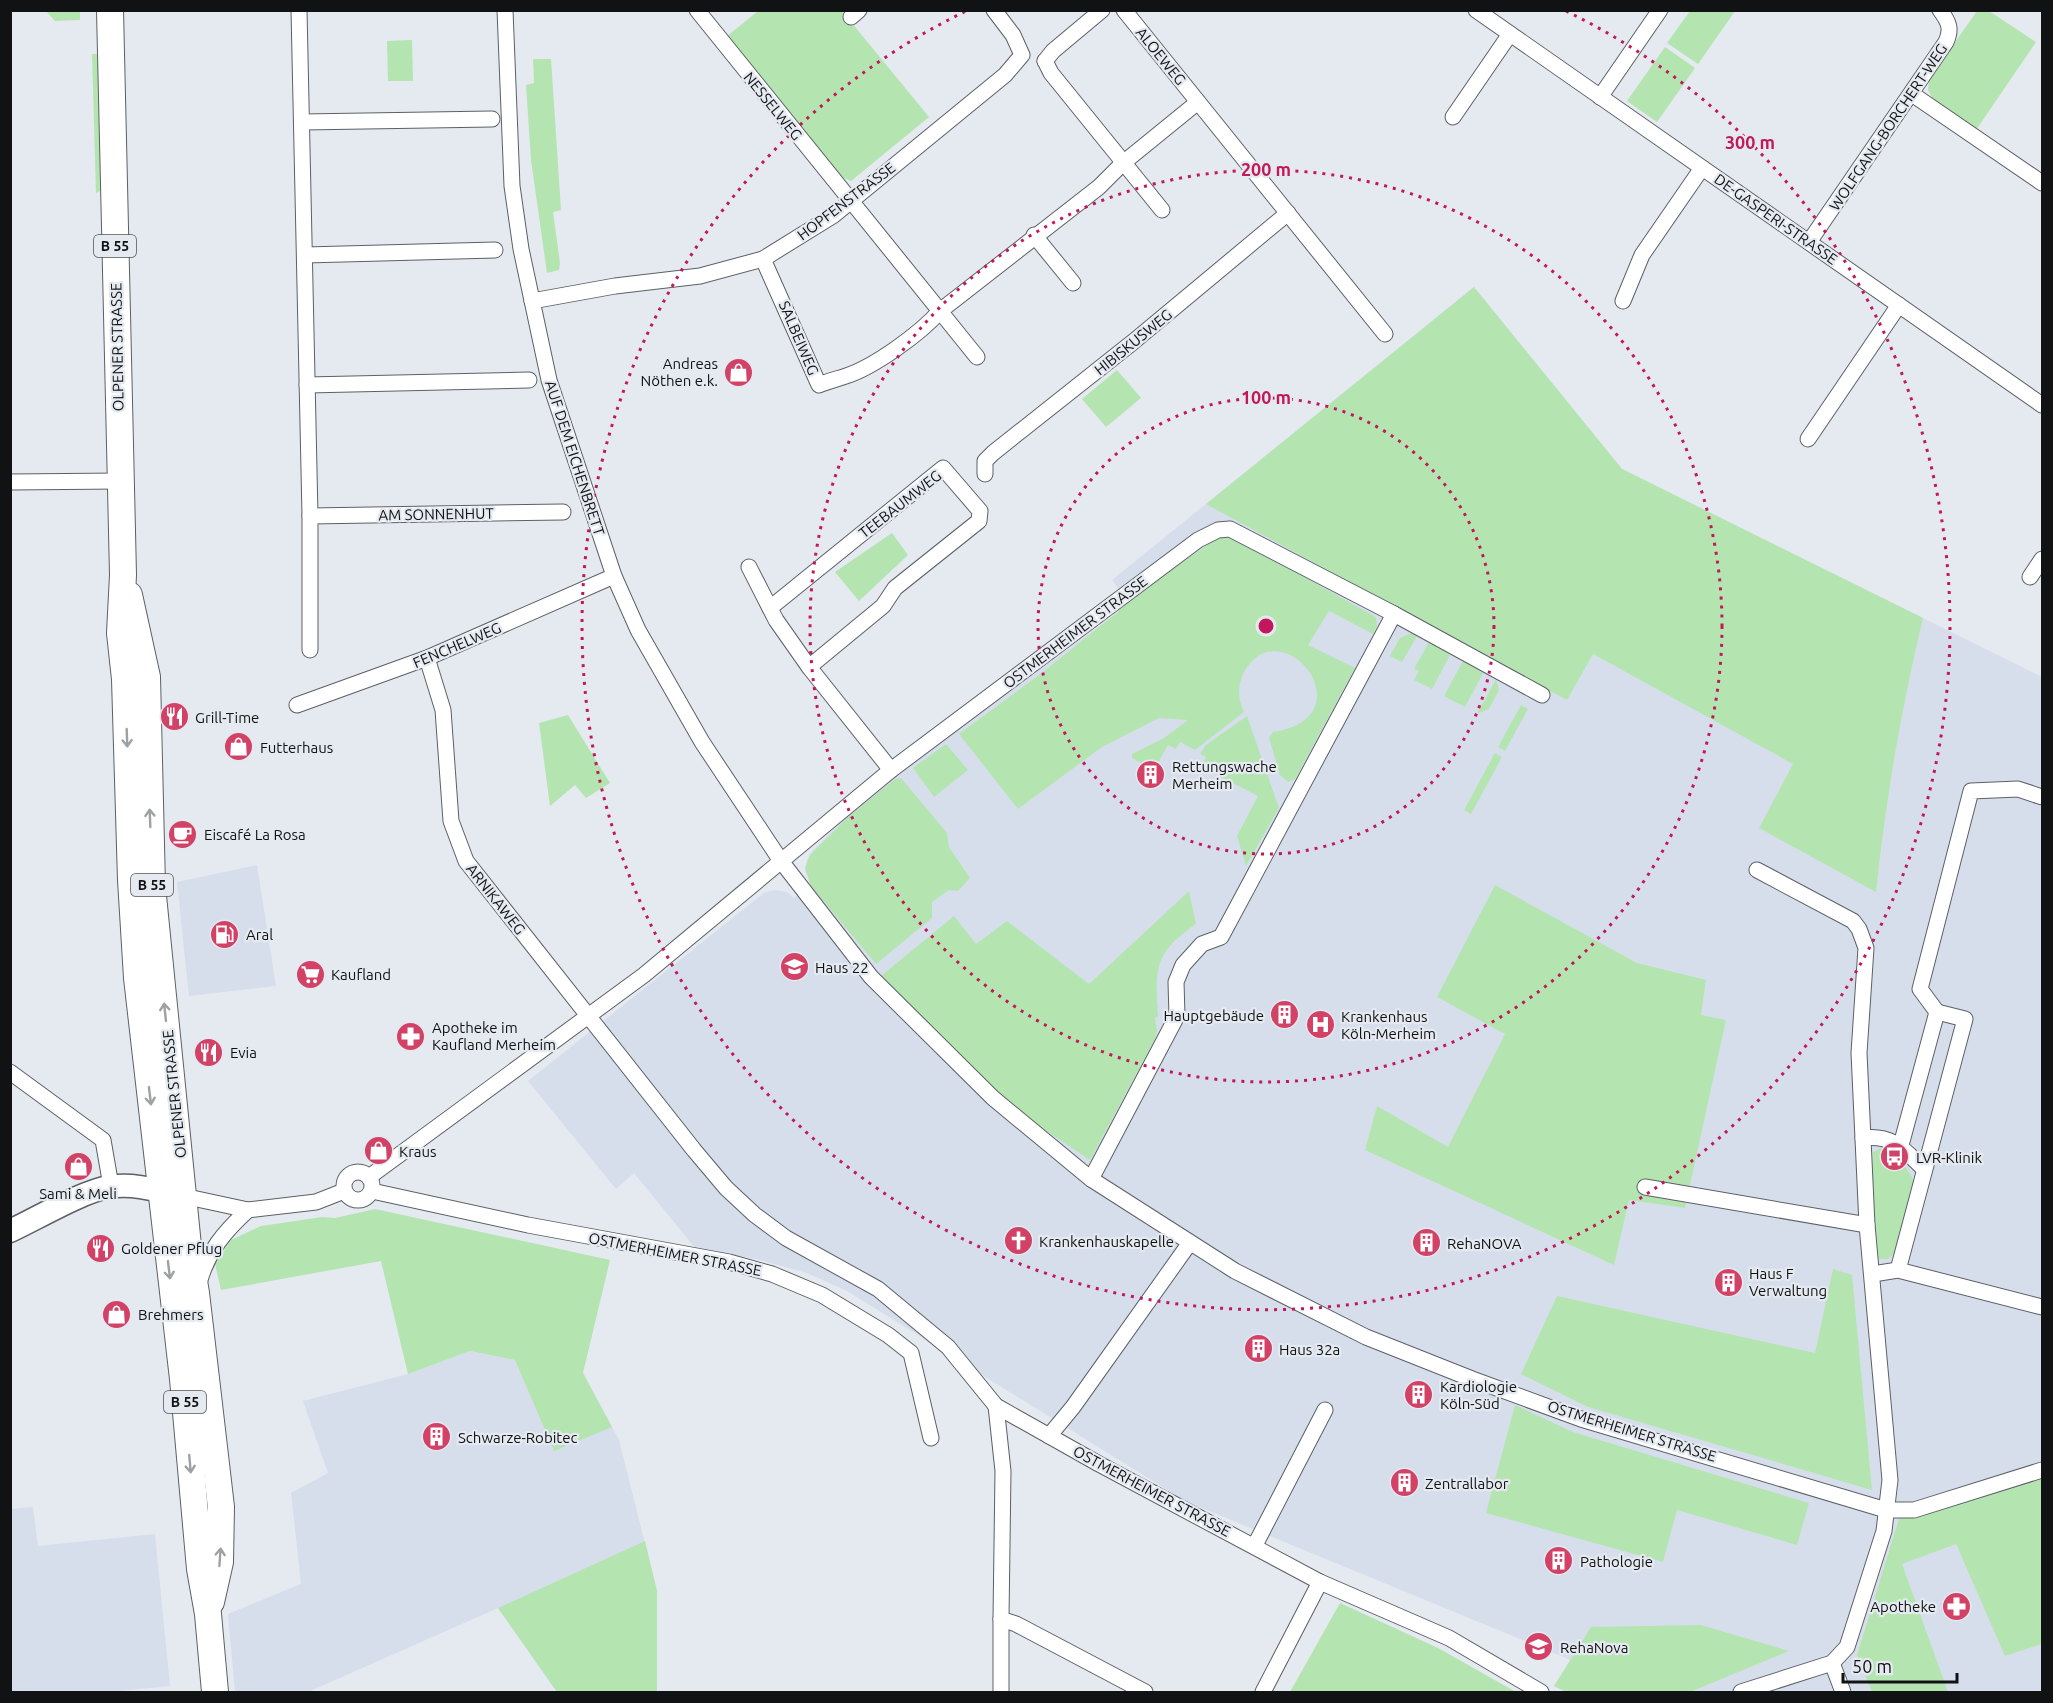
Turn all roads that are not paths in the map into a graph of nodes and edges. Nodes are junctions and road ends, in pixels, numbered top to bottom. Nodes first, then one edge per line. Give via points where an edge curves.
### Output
1 (110, 10) edge
2 (299, 10) edge
3 (505, 10) edge
4 (697, 10) edge
5 (994, 10) edge
6 (1102, 10) edge
7 (1124, 10) edge
8 (1476, 10) edge
9 (1660, 10) edge
10 (1941, 10) edge
11 (1510, 34) junction
12 (1022, 55) junction
13 (1045, 61) junction
14 (1912, 93) junction
15 (1600, 97) junction
16 (1198, 102) junction
17 (1453, 117) dead end
18 (492, 119) dead end
19 (302, 122) junction
20 (1123, 163) junction
21 (1702, 168) junction
22 (2043, 183) edge
23 (852, 200) junction
24 (1162, 210) dead end
25 (1288, 213) junction
26 (1034, 235) junction
27 (1809, 242) junction
28 (495, 250) dead end
29 (305, 255) junction
30 (763, 259) junction
31 (1073, 283) dead end
32 (532, 301) junction
33 (1623, 301) dead end
34 (1899, 304) junction
35 (940, 311) junction
36 (1385, 334) dead end
37 (977, 357) dead end
38 (529, 380) dead end
39 (307, 385) junction
40 (2043, 405) edge
41 (1808, 439) dead end
42 (985, 474) dead end
43 (120, 481) junction
44 (10, 482) edge
45 (563, 512) dead end
46 (310, 516) junction
47 (2043, 559) edge
48 (749, 567) dead end
49 (614, 576) junction
50 (2030, 577) dead end
51 (770, 608) junction
52 (1394, 615) junction
53 (310, 650) dead end
54 (427, 658) junction
55 (809, 666) junction
56 (1542, 695) dead end
57 (297, 705) dead end
58 (891, 770) junction
59 (2043, 797) edge
60 (781, 861) junction
61 (1756, 870) dead end
62 (1936, 1012) junction
63 (588, 1016) junction
64 (10, 1072) edge
65 (1863, 1138) junction
66 (1901, 1145) junction
67 (1924, 1169) junction
68 (1091, 1179) junction
69 (370, 1184) junction
70 (111, 1186) junction
71 (1645, 1187) dead end
72 (344, 1191) junction
73 (172, 1193) junction
74 (248, 1210) junction
75 (1867, 1225) junction
76 (10, 1231) edge
77 (1189, 1244) junction
78 (1898, 1269) junction
79 (1873, 1274) junction
80 (196, 1293) junction
81 (2043, 1307) edge
82 (996, 1406) junction
83 (1325, 1410) dead end
84 (1049, 1436) junction
85 (931, 1437) dead end
86 (2043, 1470) edge
87 (1886, 1510) junction
88 (1255, 1545) junction
89 (1320, 1582) junction
90 (208, 1614) junction
91 (1001, 1619) junction
92 (1832, 1663) junction
93 (215, 1692) edge
94 (1001, 1692) edge
95 (1145, 1692) edge
96 (1263, 1692) edge
97 (1540, 1692) edge
98 (1741, 1692) edge
99 (1843, 1692) edge

1 - 43 main road, OLPENER STRASSE / B 55
2 - 19 street
3 - 32 street, AUF DEM EICHENBRETT via 512,186
4 - 23 street, NESSELWEG
5 - 12 street
6 - 13 street
7 - 16 street, ALOEWEG
8 - 11 street, DE-GASPERI-STRASSE
9 - 15 street
10 - 14 street, WOLFGANG-BORCHERT-WEG via 1951,32
11 - 15 street, DE-GASPERI-STRASSE
11 - 17 street
12 - 13 street
12 - 23 street, HOPFENSTRASSE via 1005,75
13 - 20 street
14 - 22 street
14 - 27 street, WOLFGANG-BORCHERT-WEG
15 - 21 street, DE-GASPERI-STRASSE
16 - 20 street
16 - 25 street, ALOEWEG
18 - 19 street
19 - 29 street
20 - 24 street
20 - 26 street, SALBEIWEG via 1099,187
21 - 27 street, DE-GASPERI-STRASSE
21 - 33 street via 1642,255
23 - 30 street, HOPFENSTRASSE
23 - 35 street
25 - 36 street
25 - 42 street, HIBISKUSWEG via 993,453 986,461
26 - 31 street
26 - 35 street, SALBEIWEG
27 - 34 street, DE-GASPERI-STRASSE
28 - 29 street
29 - 39 street
30 - 32 street, HOPFENSTRASSE via 700,276
30 - 35 street, SALBEIWEG via 819,385 846,376 887,354 928,325
32 - 49 street, AUF DEM EICHENBRETT via 560,415
34 - 40 street, DE-GASPERI-STRASSE
34 - 41 street
35 - 37 street
38 - 39 street
39 - 46 street
43 - 44 street
43 - 73 main road, OLPENER STRASSE / B 55 via 120,633 136,678 133,933
45 - 46 street, AM SONNENHUT
46 - 53 street
47 - 50 street
48 - 51 street
49 - 54 street, FENCHELWEG
49 - 60 street, AUF DEM EICHENBRETT via 638,630 702,742
51 - 55 street
51 - 55 street, TEEBAUMWEG via 943,468 980,511 979,521 895,588 883,606
52 - 56 street, OSTMERHEIMER STRASSE
52 - 58 street, OSTMERHEIMER STRASSE via 1242,534 1218,530 1189,547
52 - 68 street via 1221,937 1202,944 1179,973 1177,1016
54 - 57 street, FENCHELWEG
54 - 63 street, ARNIKAWEG via 443,710 449,810 462,853
55 - 58 street
58 - 60 street, OSTMERHEIMER STRASSE
59 - 62 street via 2018,789 1971,790 1920,988
60 - 63 street, OSTMERHEIMER STRASSE via 644,975
60 - 68 street, OSTMERHEIMER STRASSE via 871,977 993,1098
61 - 65 street via 1845,915 1864,939 1859,1053
62 - 66 street
62 - 67 street via 1965,1019
63 - 69 street, OSTMERHEIMER STRASSE
63 - 82 street, OSTMERHEIMER STRASSE via 729,1191 786,1238 878,1289 948,1347
64 - 70 street via 103,1140
65 - 66 street via 1875,1136
65 - 75 street
66 - 67 street
67 - 78 street
68 - 77 street, OSTMERHEIMER STRASSE
69 - 72 street via 366,1198 358,1201
69 - 72 street via 362,1172 349,1174
69 - 85 street, OSTMERHEIMER STRASSE via 528,1226 729,1262 772,1274 822,1295 911,1353
70 - 73 street
70 - 76 street via 92,1191
71 - 75 street
72 - 74 street via 316,1203
73 - 74 street
73 - 80 main road, OLPENER STRASSE / B 55 via 188,1246
73 -> 90 main road, OLPENER STRASSE / B 55 via 183,1379 200,1569
74 - 80 street via 210,1253
75 - 79 street
77 - 84 street
77 - 87 street, OSTMERHEIMER STRASSE via 1335,1322 1472,1379 1581,1419
78 - 79 street
78 - 81 street
79 - 87 street via 1890,1480
90 -> 80 main road, OLPENER STRASSE / B 55 via 220,1562 220,1507
82 - 84 street, OSTMERHEIMER STRASSE
82 - 91 street via 1003,1471
83 - 88 street
84 - 88 street, OSTMERHEIMER STRASSE
86 - 87 street, OSTMERHEIMER STRASSE via 1914,1510
87 - 92 street via 1884,1531 1847,1647
88 - 89 street, OSTMERHEIMER STRASSE
89 - 96 street
89 - 97 street, OSTMERHEIMER STRASSE via 1449,1638
90 - 93 main road, OLPENER STRASSE / B 55
91 - 94 street
91 - 95 street
92 - 98 street
92 - 99 street

